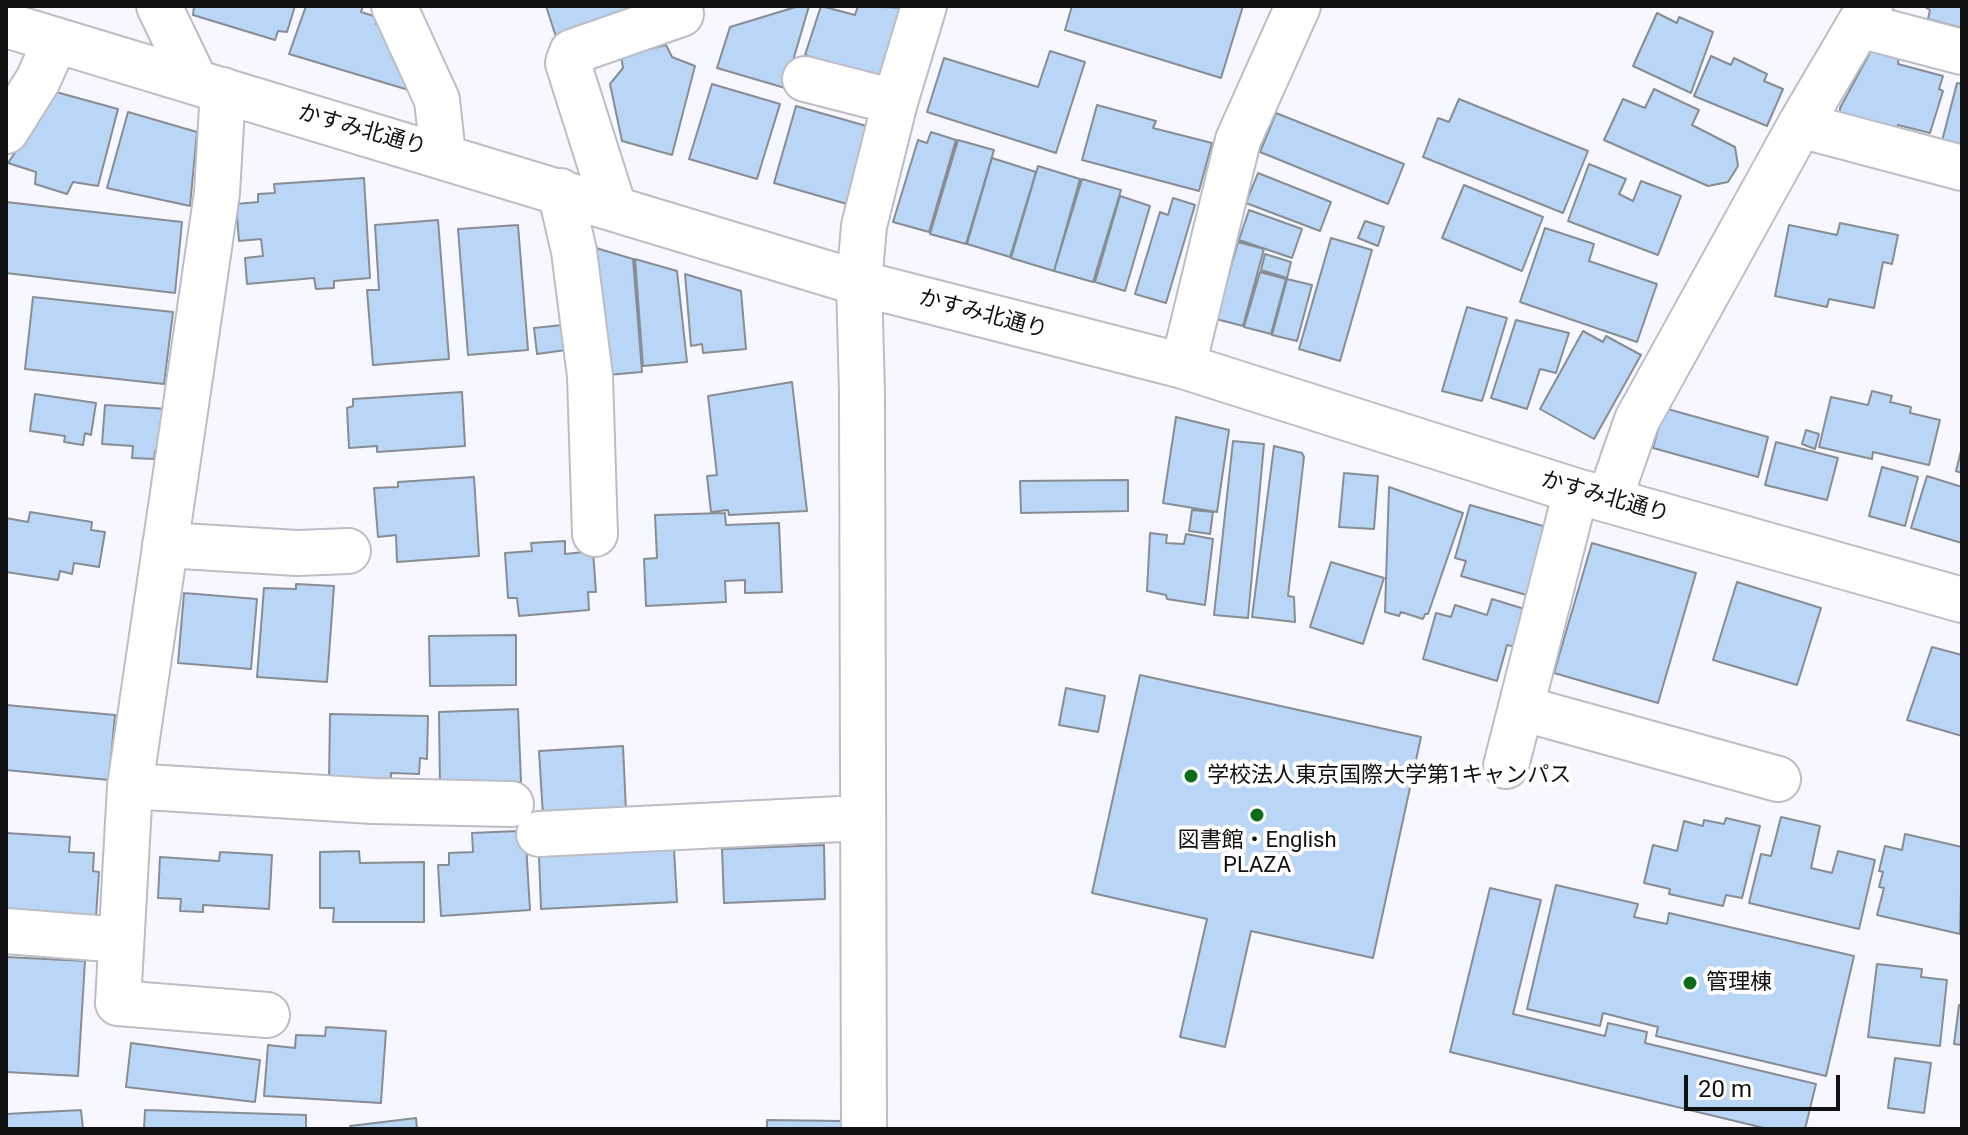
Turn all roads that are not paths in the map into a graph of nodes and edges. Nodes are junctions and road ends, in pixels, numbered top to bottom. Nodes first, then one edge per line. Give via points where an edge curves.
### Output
1 (159, 6) edge
2 (394, 6) edge
3 (924, 6) edge
4 (1298, 6) edge
5 (681, 14) dead end
6 (1864, 16) edge
7 (6, 25) edge
8 (56, 40) junction
9 (1962, 52) edge
10 (805, 79) dead end
11 (209, 86) junction
12 (895, 102) junction
13 (1800, 125) junction
14 (6, 131) edge
15 (443, 155) junction
16 (1962, 168) edge
17 (560, 191) junction
18 (614, 208) junction
19 (859, 283) junction
20 (1183, 366) junction
21 (1593, 496) junction
22 (595, 534) dead end
23 (165, 545) junction
24 (348, 551) dead end
25 (1962, 600) edge
26 (1521, 708) junction
27 (1506, 766) dead end
28 (1778, 779) dead end
29 (130, 786) junction
30 (861, 818) junction
31 (6, 931) edge
32 (121, 940) junction
33 (267, 1015) dead end
34 (864, 1129) edge

1 - 11 street
2 - 15 street via 437,100
3 - 12 street
4 - 20 street via 1238,140
5 - 18 street via 572,52 568,63
6 - 9 street
6 - 13 street
7 - 8 street, かすみ北通り
8 - 11 street, かすみ北通り
8 - 14 street
10 - 12 street
11 - 15 street, かすみ北通り
11 - 23 street via 217,193
12 - 19 street via 864,226
13 - 16 street
13 - 21 street
15 - 17 street, かすみ北通り
17 - 18 street, かすみ北通り
17 - 22 street via 574,251 590,376
18 - 19 street, かすみ北通り
19 - 20 street, かすみ北通り
19 - 30 street
20 - 21 street, かすみ北通り
21 - 25 street, かすみ北通り
21 - 26 street
23 - 24 street
23 - 29 street
26 - 27 street
26 - 28 street
29 - 30 street via 373,801 525,819
29 - 32 street
30 - 34 street
31 - 32 street
32 - 33 street via 118,1003

